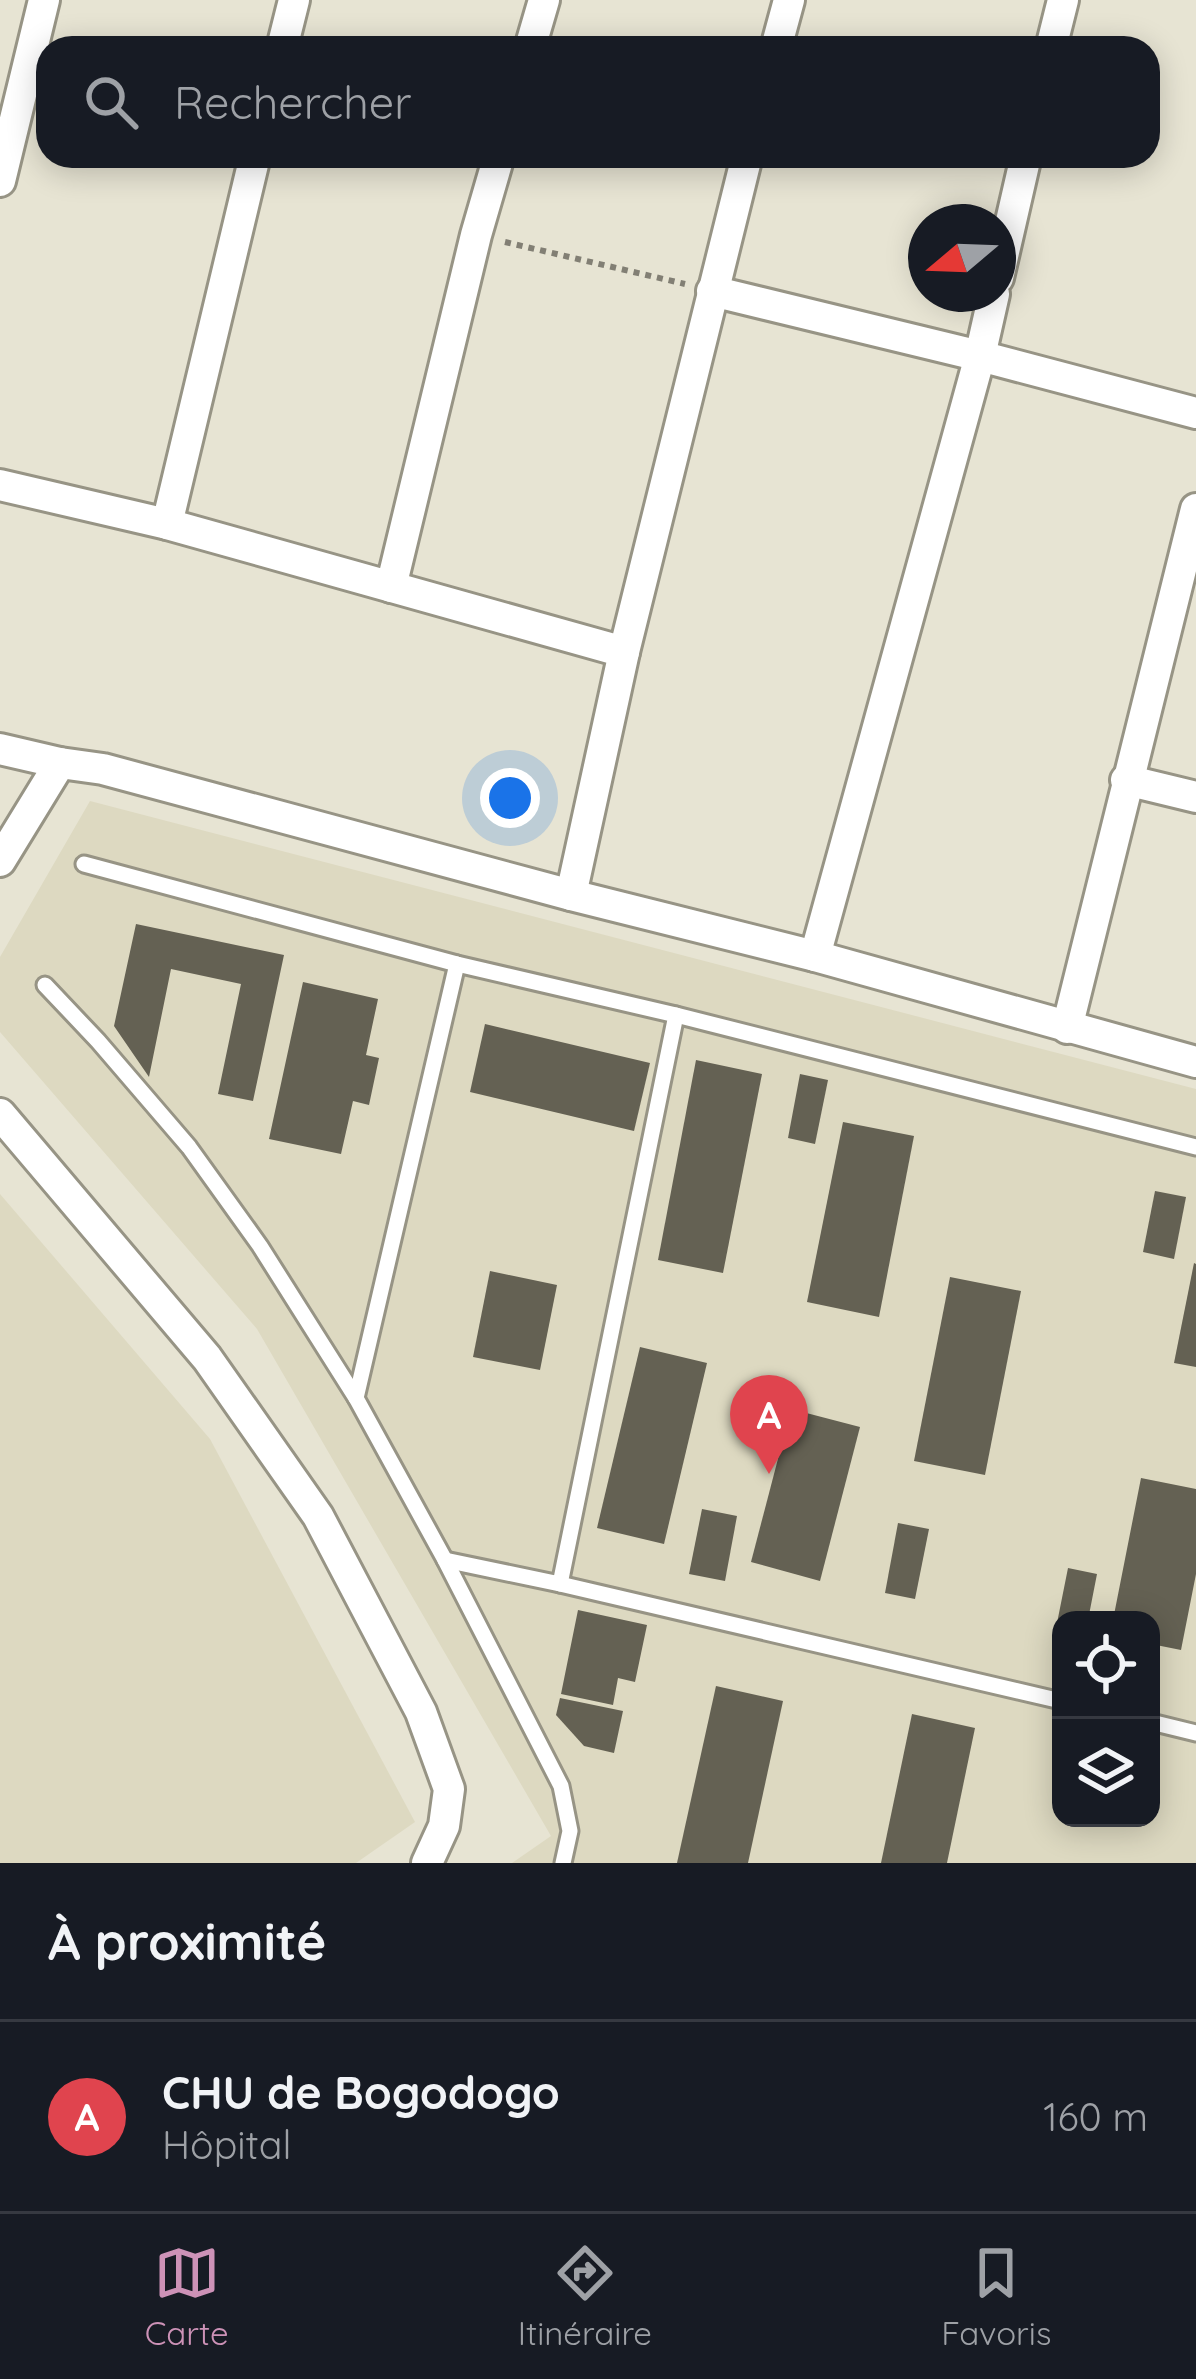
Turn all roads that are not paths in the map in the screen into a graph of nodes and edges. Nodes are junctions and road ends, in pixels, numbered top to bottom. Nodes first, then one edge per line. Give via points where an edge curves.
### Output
1 (44, 0) edge
2 (295, 0) edge
3 (544, 0) edge
4 (788, 0) edge
5 (1063, 0) edge
6 (285, 36) edge
7 (534, 36) edge
8 (779, 36) edge
9 (1055, 36) edge
10 (252, 168) edge
11 (496, 168) edge
12 (744, 168) edge
13 (1023, 168) edge
14 (0, 181) edge
15 (1015, 204) edge
16 (712, 291) junction
17 (990, 312) edge
18 (980, 356) junction
19 (1196, 413) edge
20 (0, 484) edge
21 (1196, 509) edge
22 (167, 524) junction
23 (391, 587) junction
24 (624, 652) junction
25 (0, 749) edge
26 (60, 763) junction
27 (1126, 780) junction
28 (1196, 797) edge
29 (0, 861) edge
30 (84, 864) dead end
31 (571, 895) junction
32 (815, 956) junction
33 (457, 964) junction
34 (45, 985) dead end
35 (676, 1015) junction
36 (1066, 1028) junction
37 (1196, 1062) edge
38 (0, 1114) edge
39 (1196, 1147) edge
40 (356, 1398) junction
41 (445, 1560) junction
42 (560, 1584) junction
43 (1052, 1699) edge
44 (1160, 1724) edge
45 (1196, 1733) edge
46 (427, 1863) edge
47 (562, 1863) edge

1 - 14 street
2 - 6 street
3 - 7 street
4 - 8 street
5 - 9 street
10 - 22 street
11 - 23 street
12 - 16 street
13 - 15 street
16 - 18 street
16 - 24 street
17 - 18 street
18 - 19 street
18 - 32 street
20 - 22 street
21 - 27 street
22 - 23 street
23 - 24 street
24 - 31 street
25 - 26 street
26 - 29 street
26 - 31 street
27 - 28 street
27 - 36 street
30 - 33 lane
31 - 32 street
32 - 36 street
33 - 35 lane
33 - 40 lane
34 - 40 lane via 189,1147
35 - 39 lane
35 - 42 lane
36 - 37 street
38 - 46 street via 207,1358 318,1516 421,1712 449,1789
40 - 41 lane
41 - 42 lane
41 - 47 lane via 561,1786 570,1831
42 - 43 lane
44 - 45 lane

